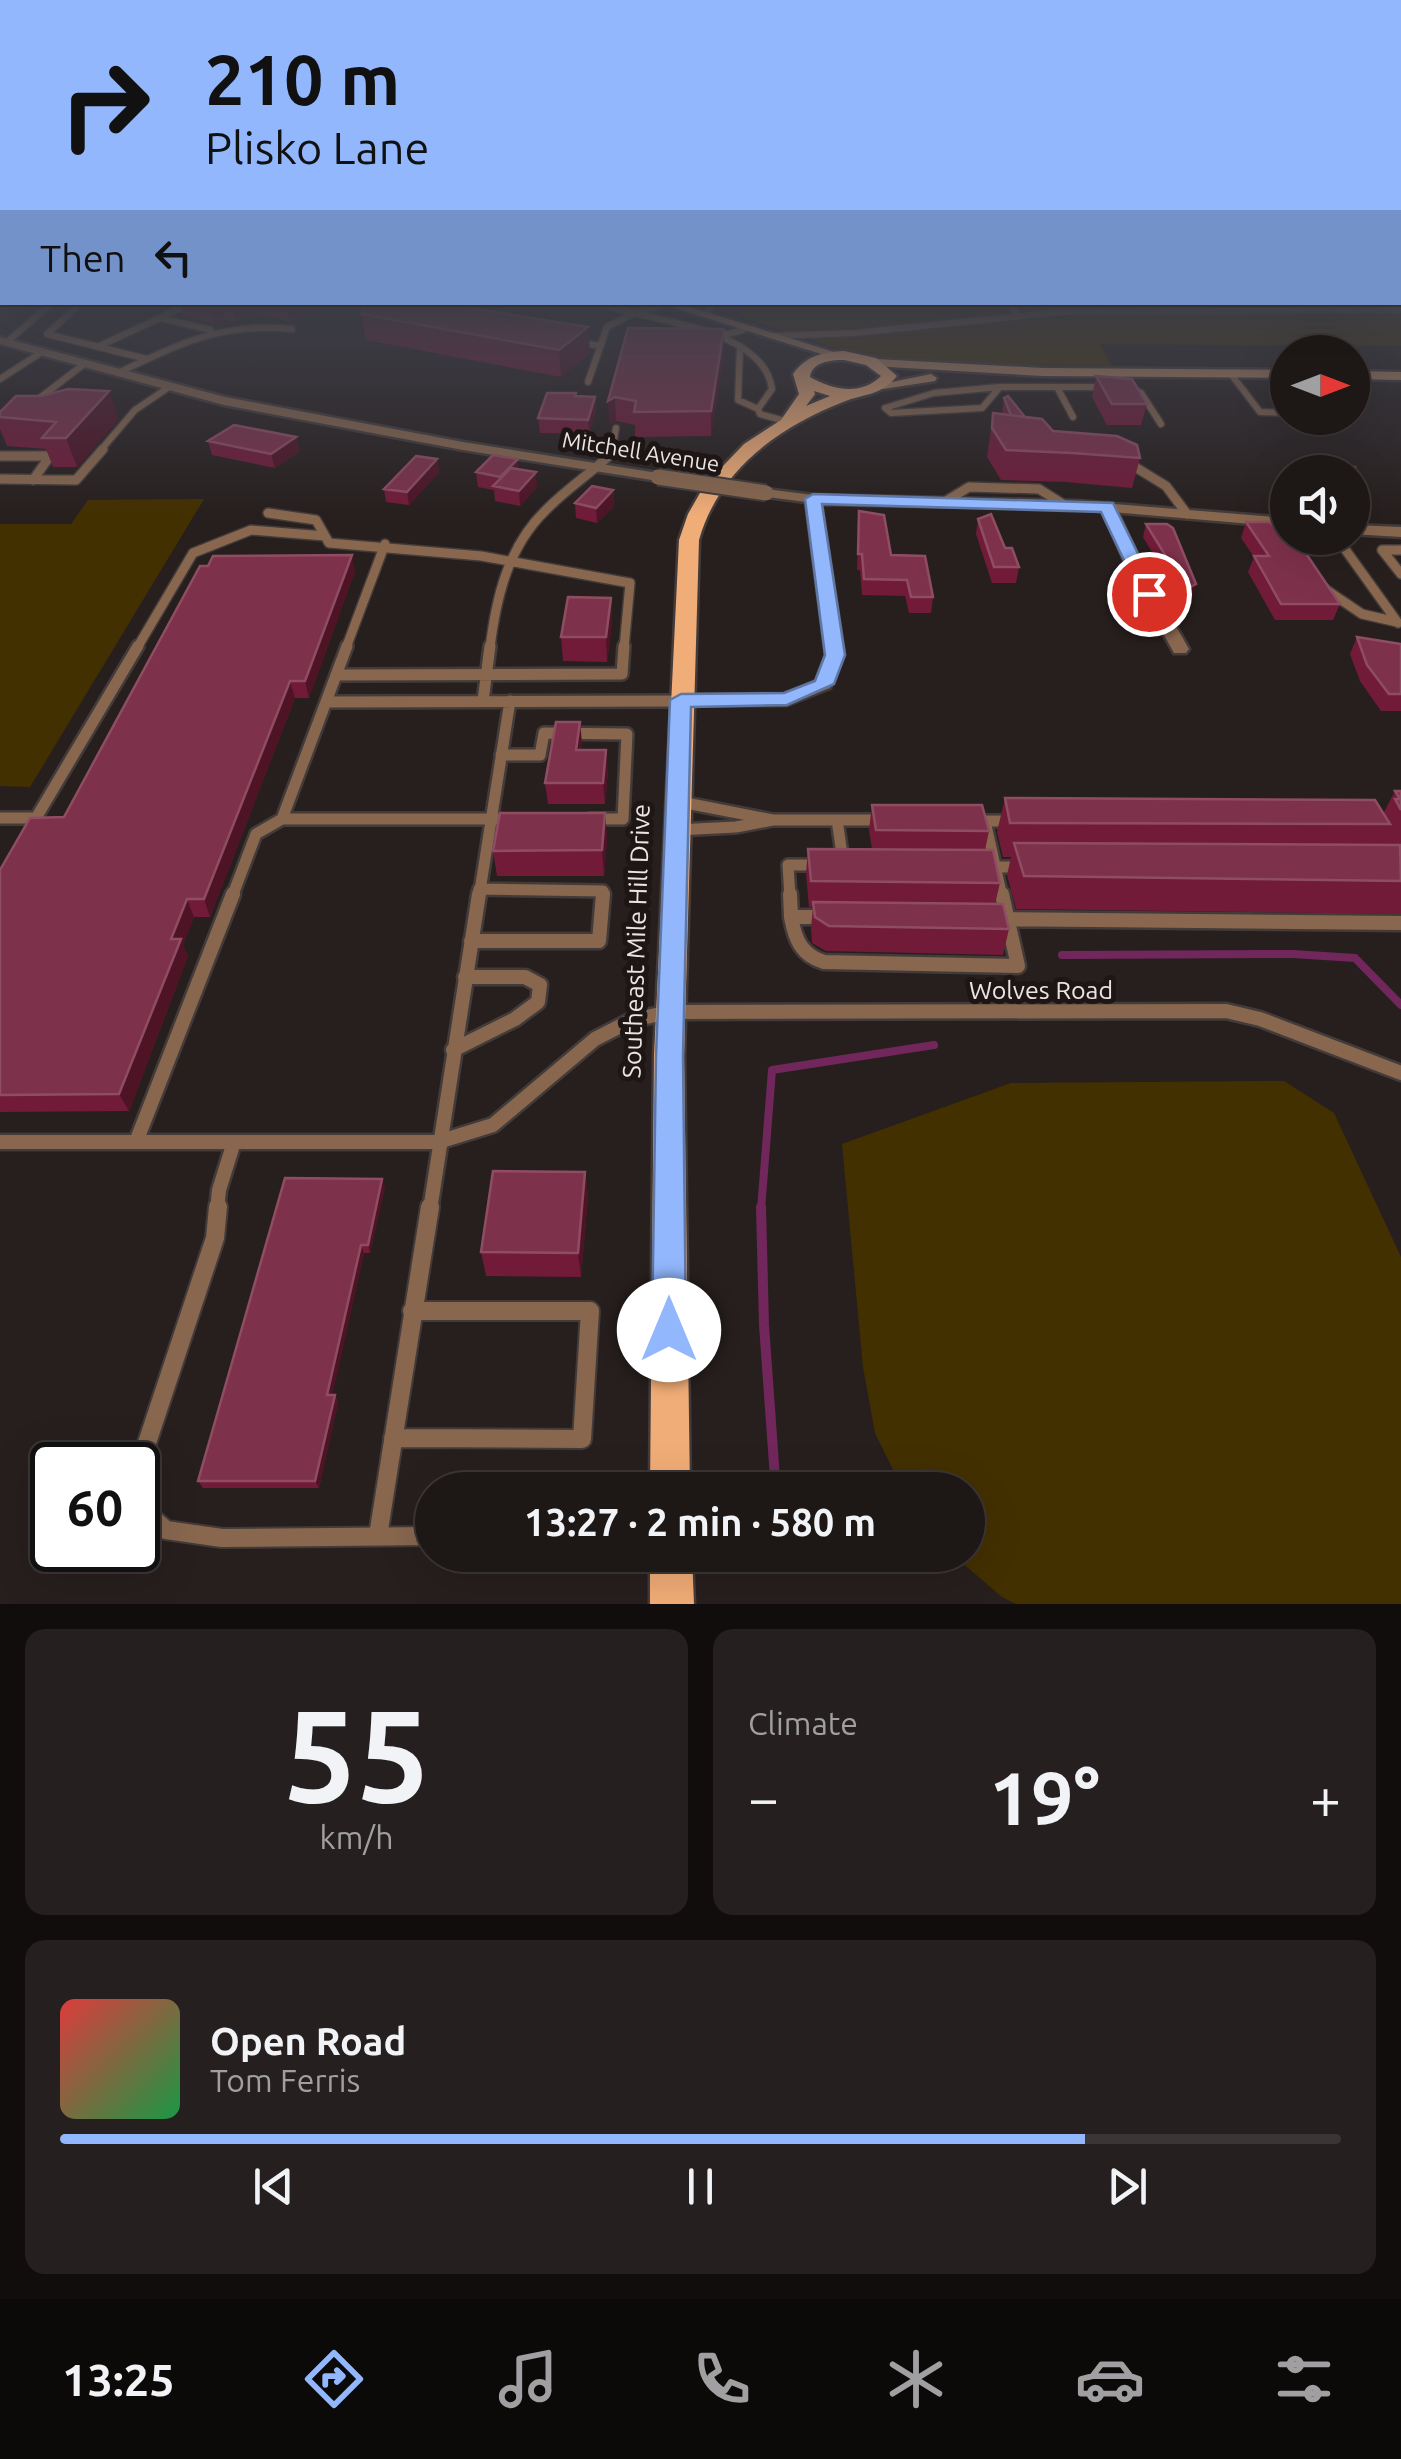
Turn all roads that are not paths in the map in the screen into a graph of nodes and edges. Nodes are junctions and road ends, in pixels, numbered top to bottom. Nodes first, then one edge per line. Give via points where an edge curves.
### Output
1 (78, 369) edge
2 (106, 369) edge
3 (127, 369) edge
4 (593, 369) edge
5 (739, 369) edge
6 (766, 369) edge
7 (802, 369) edge
8 (806, 369) edge
9 (882, 369) edge
10 (985, 369) edge
11 (120, 372) junction
12 (1043, 372) junction
13 (1116, 372) junction
14 (802, 374) junction
15 (1231, 374) junction
16 (1270, 374) edge
17 (1370, 375) edge
18 (1401, 376) edge
19 (588, 382) dead end
20 (884, 385) junction
21 (168, 386) junction
22 (1000, 387) junction
23 (1058, 387) junction
24 (1125, 387) junction
25 (851, 393) junction
26 (758, 409) junction
27 (1270, 412) edge
28 (38, 414) edge
29 (1073, 417) dead end
30 (1161, 424) dead end
31 (782, 426) junction
32 (616, 428) dead end
33 (0, 456) edge
34 (1122, 460) edge
35 (599, 466) junction
36 (0, 479) edge
37 (33, 480) junction
38 (813, 499) junction
39 (1108, 507) junction
40 (268, 513) dead end
41 (1187, 514) junction
42 (1270, 521) edge
43 (1370, 530) edge
44 (1401, 532) edge
45 (324, 536) junction
46 (1370, 539) edge
47 (385, 544) junction
48 (1382, 550) junction
49 (1401, 550) edge
50 (1299, 555) edge
51 (1348, 555) edge
52 (511, 558) junction
53 (1303, 561) edge
54 (1401, 574) edge
55 (1322, 585) edge
56 (1399, 624) edge
57 (1180, 648) dead end
58 (486, 674) junction
59 (336, 676) junction
60 (483, 700) junction
61 (510, 700) junction
62 (681, 700) junction
63 (326, 702) junction
64 (501, 755) junction
65 (677, 802) junction
66 (0, 818) edge
67 (491, 819) junction
68 (510, 819) edge
69 (585, 819) edge
70 (282, 820) junction
71 (772, 820) junction
72 (838, 820) junction
73 (907, 820) edge
74 (965, 821) edge
75 (985, 821) junction
76 (1024, 821) edge
77 (676, 830) junction
78 (844, 866) junction
79 (862, 866) edge
80 (977, 867) edge
81 (996, 867) junction
82 (1036, 867) edge
83 (479, 889) junction
84 (791, 917) junction
85 (830, 917) edge
86 (968, 919) edge
87 (1008, 919) junction
88 (1401, 923) edge
89 (471, 940) junction
90 (464, 977) junction
91 (670, 1012) junction
92 (452, 1050) junction
93 (1401, 1073) edge
94 (0, 1142) edge
95 (136, 1142) junction
96 (234, 1142) junction
97 (438, 1142) junction
98 (412, 1310) junction
99 (392, 1438) junction
100 (670, 1472) edge
101 (378, 1536) junction
102 (415, 1536) edge
103 (671, 1572) edge
104 (672, 1604) edge

1 - 28 lane via 20,414
2 - 11 street, Mitchell Avenue
3 - 11 lane
4 - 19 lane
5 - 26 lane via 738,400
6 - 26 lane via 771,385
7 - 14 main road
8 - 14 main road
9 - 20 main road via 889,376
10 - 12 main road
11 - 21 street, Mitchell Avenue
12 - 13 main road
12 - 20 main road
13 - 15 main road
13 - 24 lane
14 - 25 main road via 821,389
14 - 31 main road, Southeast Mile Hill Drive via 808,394
15 - 16 main road
15 - 27 lane via 1260,412
17 - 18 main road
20 - 25 main road, Southeast Mile Hill Drive
21 - 35 street, Mitchell Avenue via 463,446
21 - 37 lane via 135,410 76,480
22 - 22 lane via 942,394 884,408 982,408
22 - 23 lane
23 - 24 lane
23 - 29 lane
24 - 30 lane via 1140,392
25 - 31 main road, Southeast Mile Hill Drive
26 - 31 lane
31 - 62 main road, Southeast Mile Hill Drive via 720,478 692,524
32 - 35 lane via 611,454
33 - 37 lane via 50,456
34 - 41 lane via 1166,486
35 - 38 street, Mitchell Avenue, bridge
35 - 52 lane via 546,510
36 - 37 lane
38 - 39 street, Mitchell Avenue
38 - 62 street via 835,655 824,684 787,699
39 - 41 street, Mitchell Avenue
39 - 57 street
40 - 45 lane via 316,520
41 - 42 street, Mitchell Avenue
43 - 44 street
45 - 47 lane via 329,543
45 - 66 lane via 251,530 193,553 36,818
46 - 48 lane
47 - 52 lane
47 - 59 lane
48 - 49 lane
48 - 54 lane
50 - 53 lane
51 - 56 lane
52 - 58 lane
52 - 58 lane via 630,583 622,674
55 - 56 lane via 1362,614
58 - 59 lane
58 - 60 lane
59 - 63 lane
60 - 61 lane
60 - 63 lane
61 - 62 lane
61 - 64 lane
62 - 65 main road, Southeast Mile Hill Drive
63 - 70 lane
64 - 67 lane
64 - 69 lane via 540,755 544,733 627,734 622,819
65 - 71 lane
65 - 77 main road, Southeast Mile Hill Drive
67 - 68 lane
67 - 70 lane
67 - 83 lane
70 - 95 lane via 256,834
71 - 72 lane
71 - 77 lane
72 - 73 lane
72 - 78 lane
74 - 75 lane
75 - 76 lane
75 - 81 lane
77 - 91 main road, Southeast Mile Hill Drive
78 - 79 lane
78 - 84 lane via 788,864
80 - 81 lane
81 - 82 lane
81 - 87 lane
83 - 89 lane
83 - 89 lane via 603,891 599,940
84 - 85 lane
84 - 87 lane via 798,944 812,960 1018,966
86 - 87 lane
87 - 88 lane
89 - 90 lane
90 - 92 lane
90 - 92 lane via 525,977 540,985 538,1002
91 - 93 lane, Wolves Road via 1226,1012
91 - 97 lane, Wolves Road via 632,1020 595,1039 494,1125
91 - 100 main road, Southeast Mile Hill Drive
92 - 97 lane
94 - 95 lane, Wolves Road
95 - 96 lane, Wolves Road
96 - 97 lane, Wolves Road
96 - 101 lane via 219,1190 215,1238 142,1458 140,1508 166,1530 222,1538
97 - 98 lane
98 - 99 lane
98 - 99 lane via 590,1310 582,1440
99 - 101 lane
101 - 102 lane
103 - 104 main road

